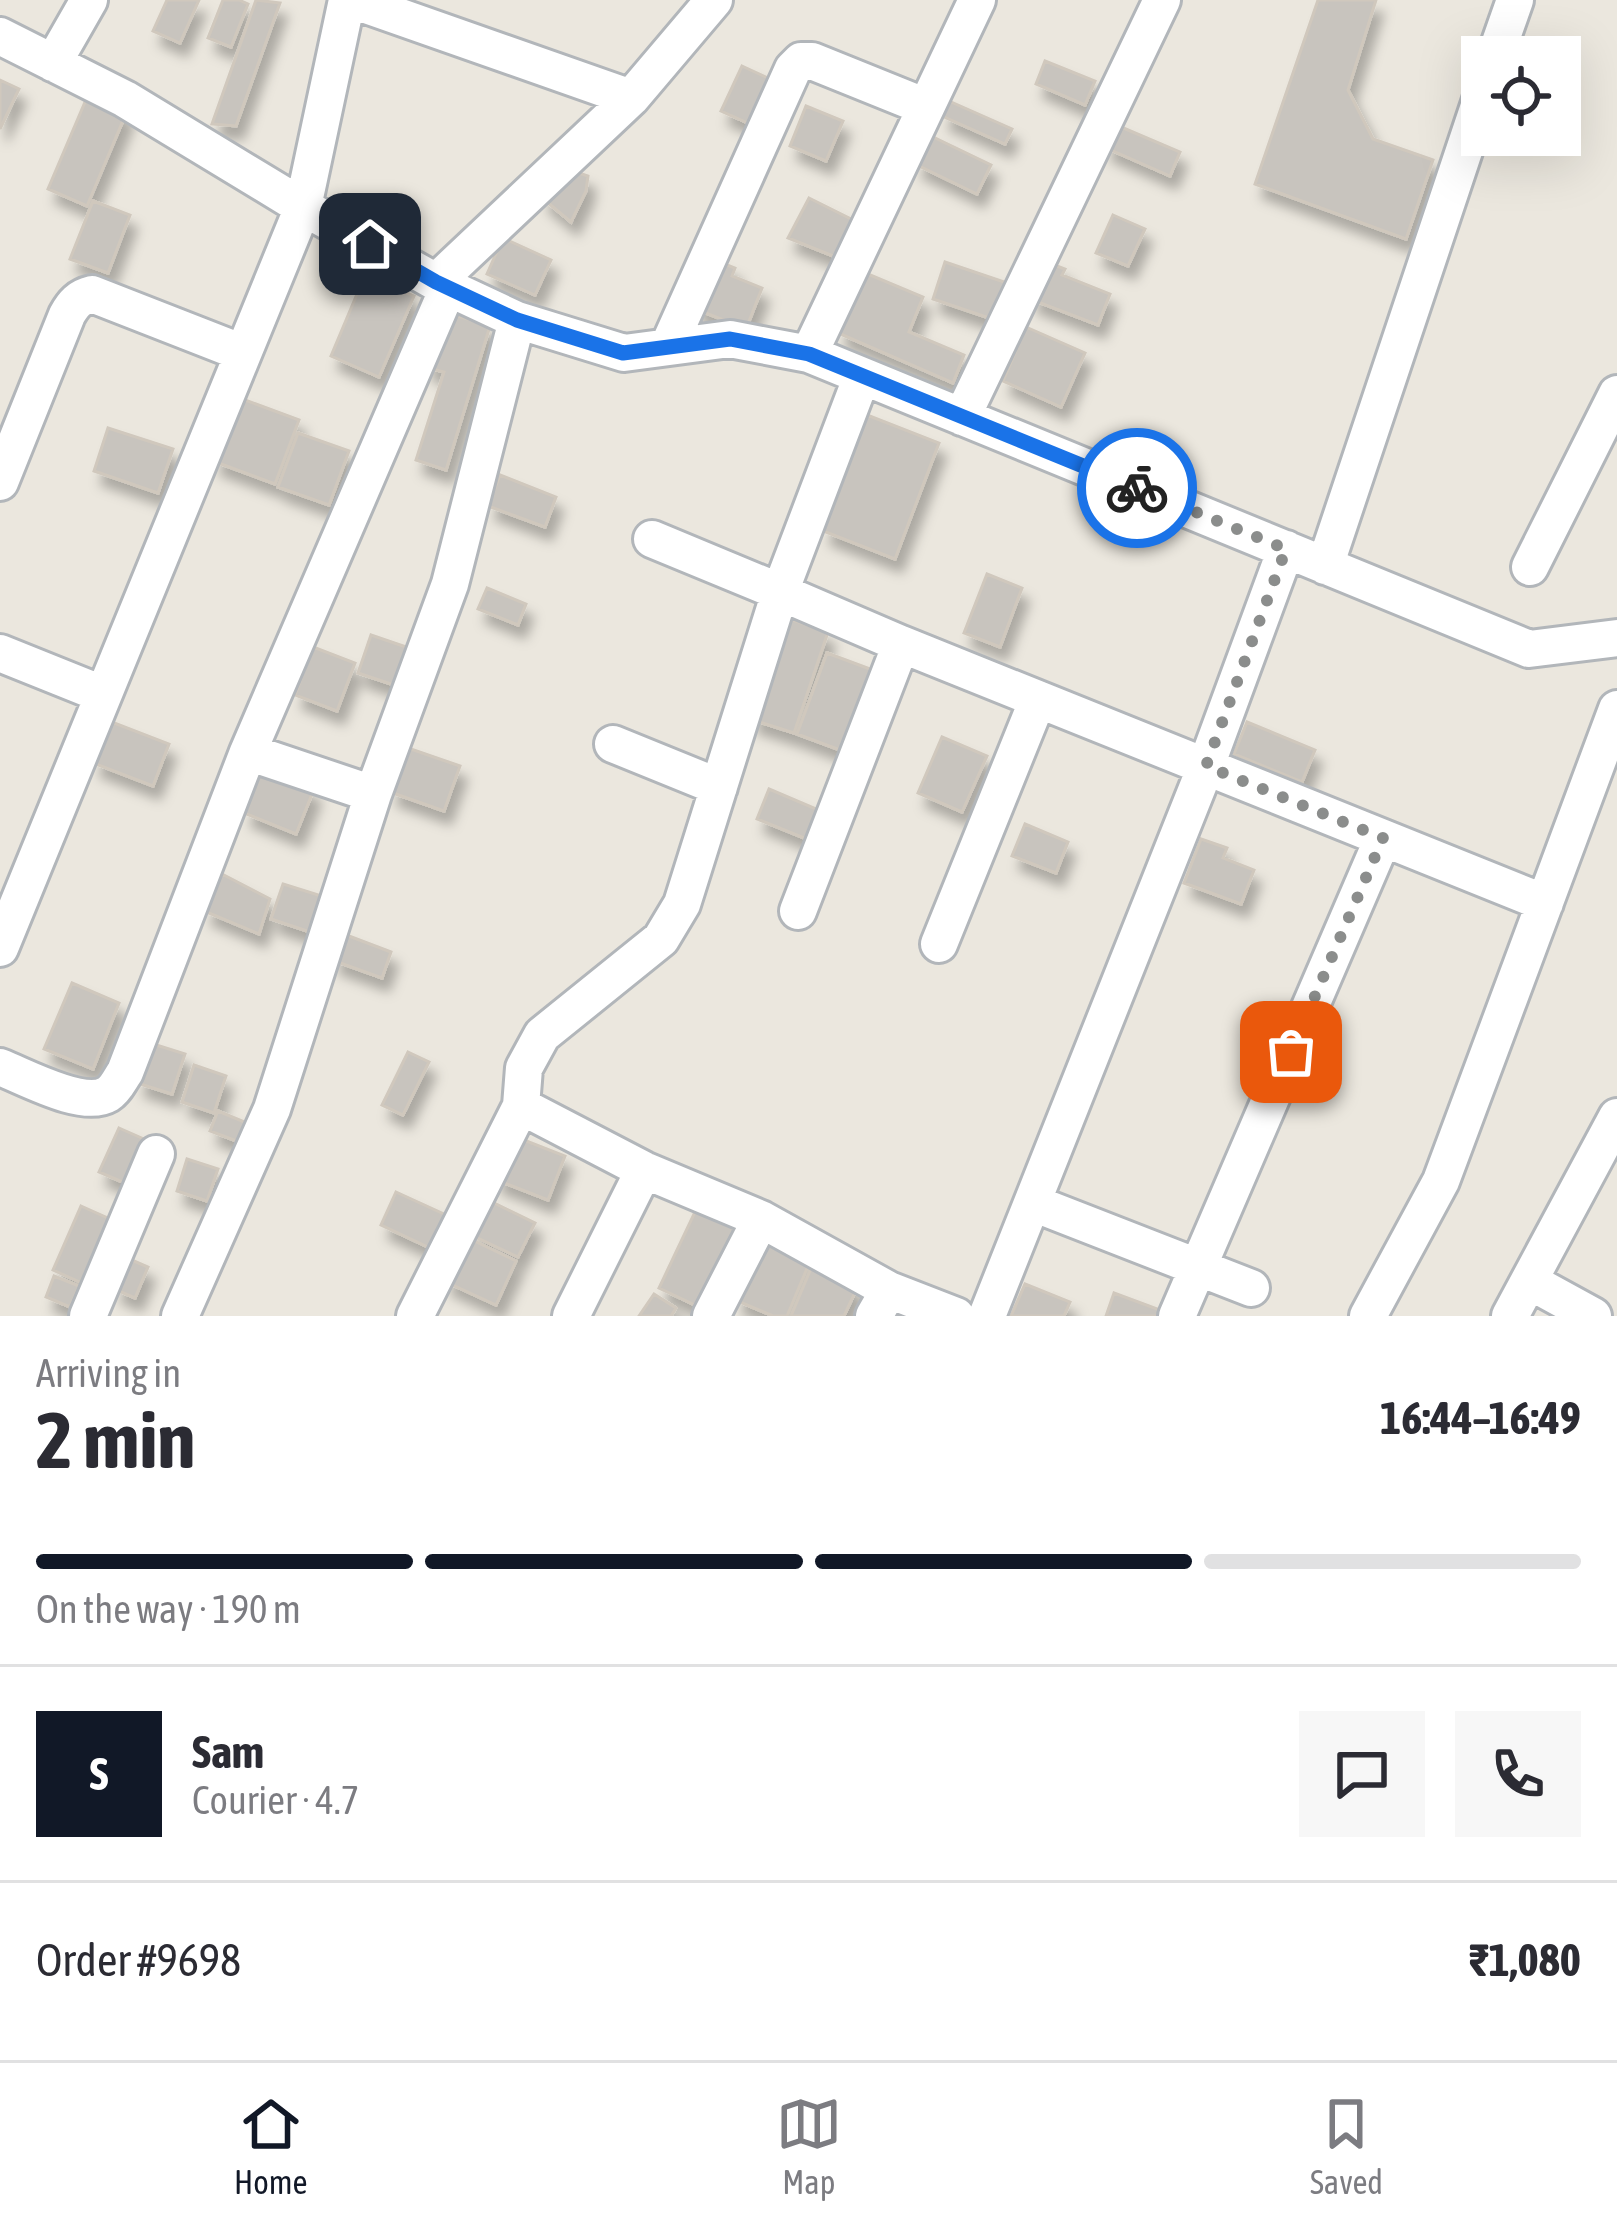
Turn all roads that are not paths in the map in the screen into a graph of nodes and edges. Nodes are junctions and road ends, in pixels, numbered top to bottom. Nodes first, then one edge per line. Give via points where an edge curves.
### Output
1 (89, 0) edge
2 (350, 0) edge
3 (714, 0) edge
4 (977, 0) edge
5 (1162, 0) edge
6 (1515, 0) edge
7 (0, 36) edge
8 (1503, 36) edge
9 (53, 63) junction
10 (631, 98) junction
11 (926, 107) junction
12 (1462, 156) edge
13 (303, 207) junction
14 (442, 285) junction
15 (517, 320) junction
16 (668, 347) junction
17 (243, 353) junction
18 (809, 354) junction
19 (862, 376) junction
20 (1617, 394) edge
21 (962, 417) junction
22 (0, 482) edge
23 (652, 539) dead end
24 (1286, 549) junction
25 (1324, 566) junction
26 (1530, 567) dead end
27 (780, 592) junction
28 (1617, 638) edge
29 (901, 644) junction
30 (0, 653) edge
31 (102, 694) junction
32 (1038, 699) junction
33 (1617, 709) edge
34 (614, 744) dead end
35 (248, 752) junction
36 (1206, 766) junction
37 (719, 787) junction
38 (373, 794) junction
39 (1383, 838) junction
40 (1545, 903) junction
41 (798, 910) dead end
42 (939, 944) dead end
43 (0, 948) edge
44 (0, 1066) edge
45 (521, 1106) junction
46 (1617, 1117) edge
47 (156, 1154) dead end
48 (644, 1170) junction
49 (1033, 1203) junction
50 (761, 1219) junction
51 (1198, 1267) junction
52 (1529, 1281) junction
53 (1251, 1288) dead end
54 (881, 1303) edge
55 (88, 1316) edge
56 (180, 1316) edge
57 (415, 1316) edge
58 (571, 1316) edge
59 (711, 1316) edge
60 (956, 1316) edge
61 (987, 1316) edge
62 (1177, 1316) edge
63 (1368, 1316) edge
64 (1510, 1316) edge
65 (1593, 1316) edge

1 - 9 street
2 - 10 street
2 - 13 street
3 - 10 street
4 - 11 street
5 - 21 street
6 - 8 street
7 - 9 street
9 - 13 street
10 - 14 street
11 - 16 street via 801,61
11 - 18 street
12 - 25 street
13 - 14 street
13 - 17 street
14 - 15 street
14 - 35 street
15 - 16 street via 623,353
15 - 38 street via 450,584
16 - 18 street via 730,339
17 - 22 street via 85,296 67,315
17 - 31 street
18 - 19 street
19 - 21 street
19 - 27 street
20 - 26 street
21 - 24 street
23 - 27 street
24 - 25 street
24 - 36 street
25 - 28 street via 1529,649
27 - 29 street
27 - 37 street
29 - 32 street
29 - 41 street
30 - 31 street
31 - 43 street
32 - 36 street
32 - 42 street
33 - 40 street
34 - 37 street
35 - 38 street
35 - 44 street via 112,1093 94,1100 68,1095
36 - 39 street
36 - 49 street
37 - 45 street via 682,904 661,939 542,1035 524,1067
38 - 56 street via 272,1108
39 - 40 street
39 - 51 street
40 - 63 street via 1441,1181
45 - 48 street
45 - 57 street
46 - 52 street
47 - 55 street
48 - 50 street
48 - 58 street
49 - 51 street
49 - 61 street
50 - 54 street
50 - 59 street
51 - 53 street
51 - 62 street
52 - 64 street
52 - 65 street
54 - 60 street

